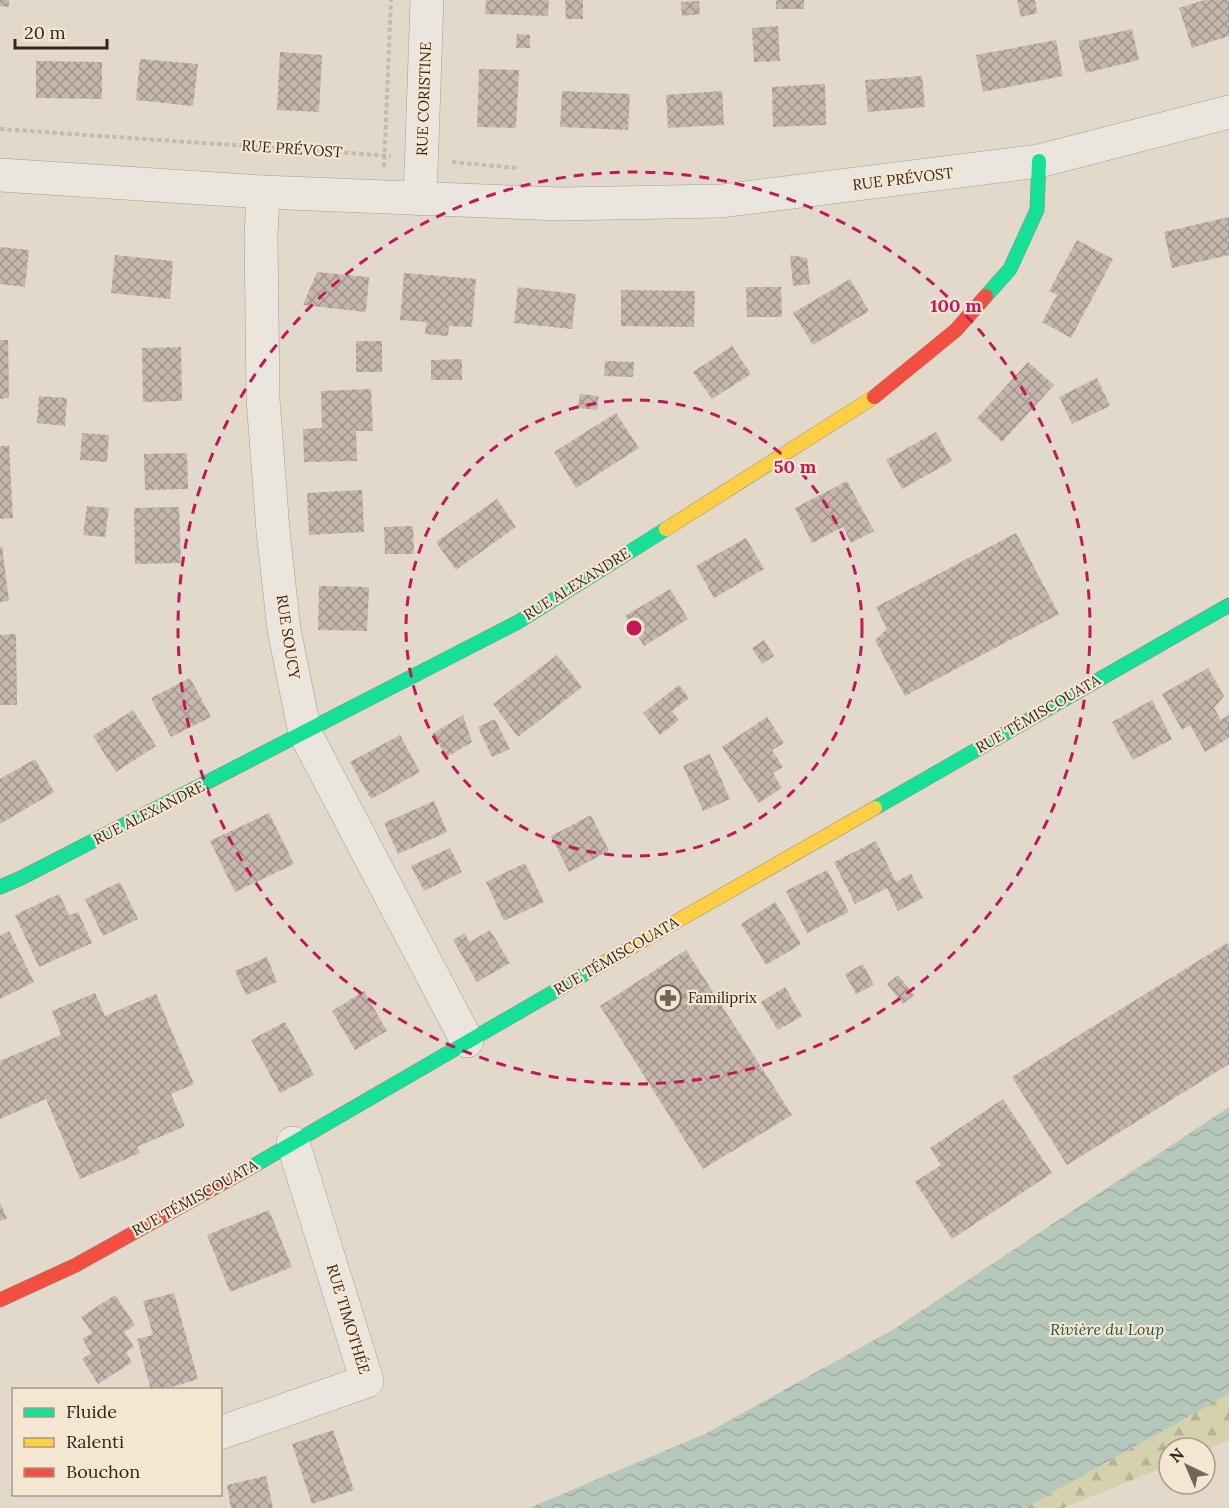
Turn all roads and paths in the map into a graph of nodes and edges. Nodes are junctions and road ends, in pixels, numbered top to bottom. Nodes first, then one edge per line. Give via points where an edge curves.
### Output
1 (391, 0) edge
2 (428, 0) edge
3 (1229, 112) edge
4 (0, 129) edge
5 (384, 156) junction
6 (421, 159) junction
7 (1039, 161) junction
8 (517, 168) dead end
9 (0, 175) edge
10 (263, 192) junction
11 (383, 197) junction
12 (420, 199) junction
13 (1229, 605) edge
14 (305, 733) junction
15 (0, 887) edge
16 (467, 1041) junction
17 (293, 1143) junction
18 (0, 1300) edge
19 (222, 1432) edge

1 - 5 path
2 - 6 street, RUE CORISTINE
3 - 7 street, RUE PRÉVOST
4 - 5 path, RUE PRÉVOST
5 - 6 path, RUE PRÉVOST
5 - 11 path
6 - 8 path, RUE PRÉVOST
6 - 12 street, RUE CORISTINE
7 - 12 street, RUE PRÉVOST via 721,201 560,204
7 - 14 main road, RUE ALEXANDRE via 1037,210 1010,269 957,330 865,404 518,622
9 - 10 street, RUE PRÉVOST
10 - 11 street, RUE PRÉVOST
10 - 14 street, RUE SOUCY via 263,399 273,531 284,630
11 - 12 street, RUE PRÉVOST
13 - 16 main road, RUE TÉMISCOUATA
14 - 15 main road, RUE ALEXANDRE
14 - 16 street, RUE SOUCY
16 - 17 main road, RUE TÉMISCOUATA
17 - 18 main road, RUE TÉMISCOUATA via 76,1265
17 - 19 street, RUE TIMOTHÉE via 367,1381

